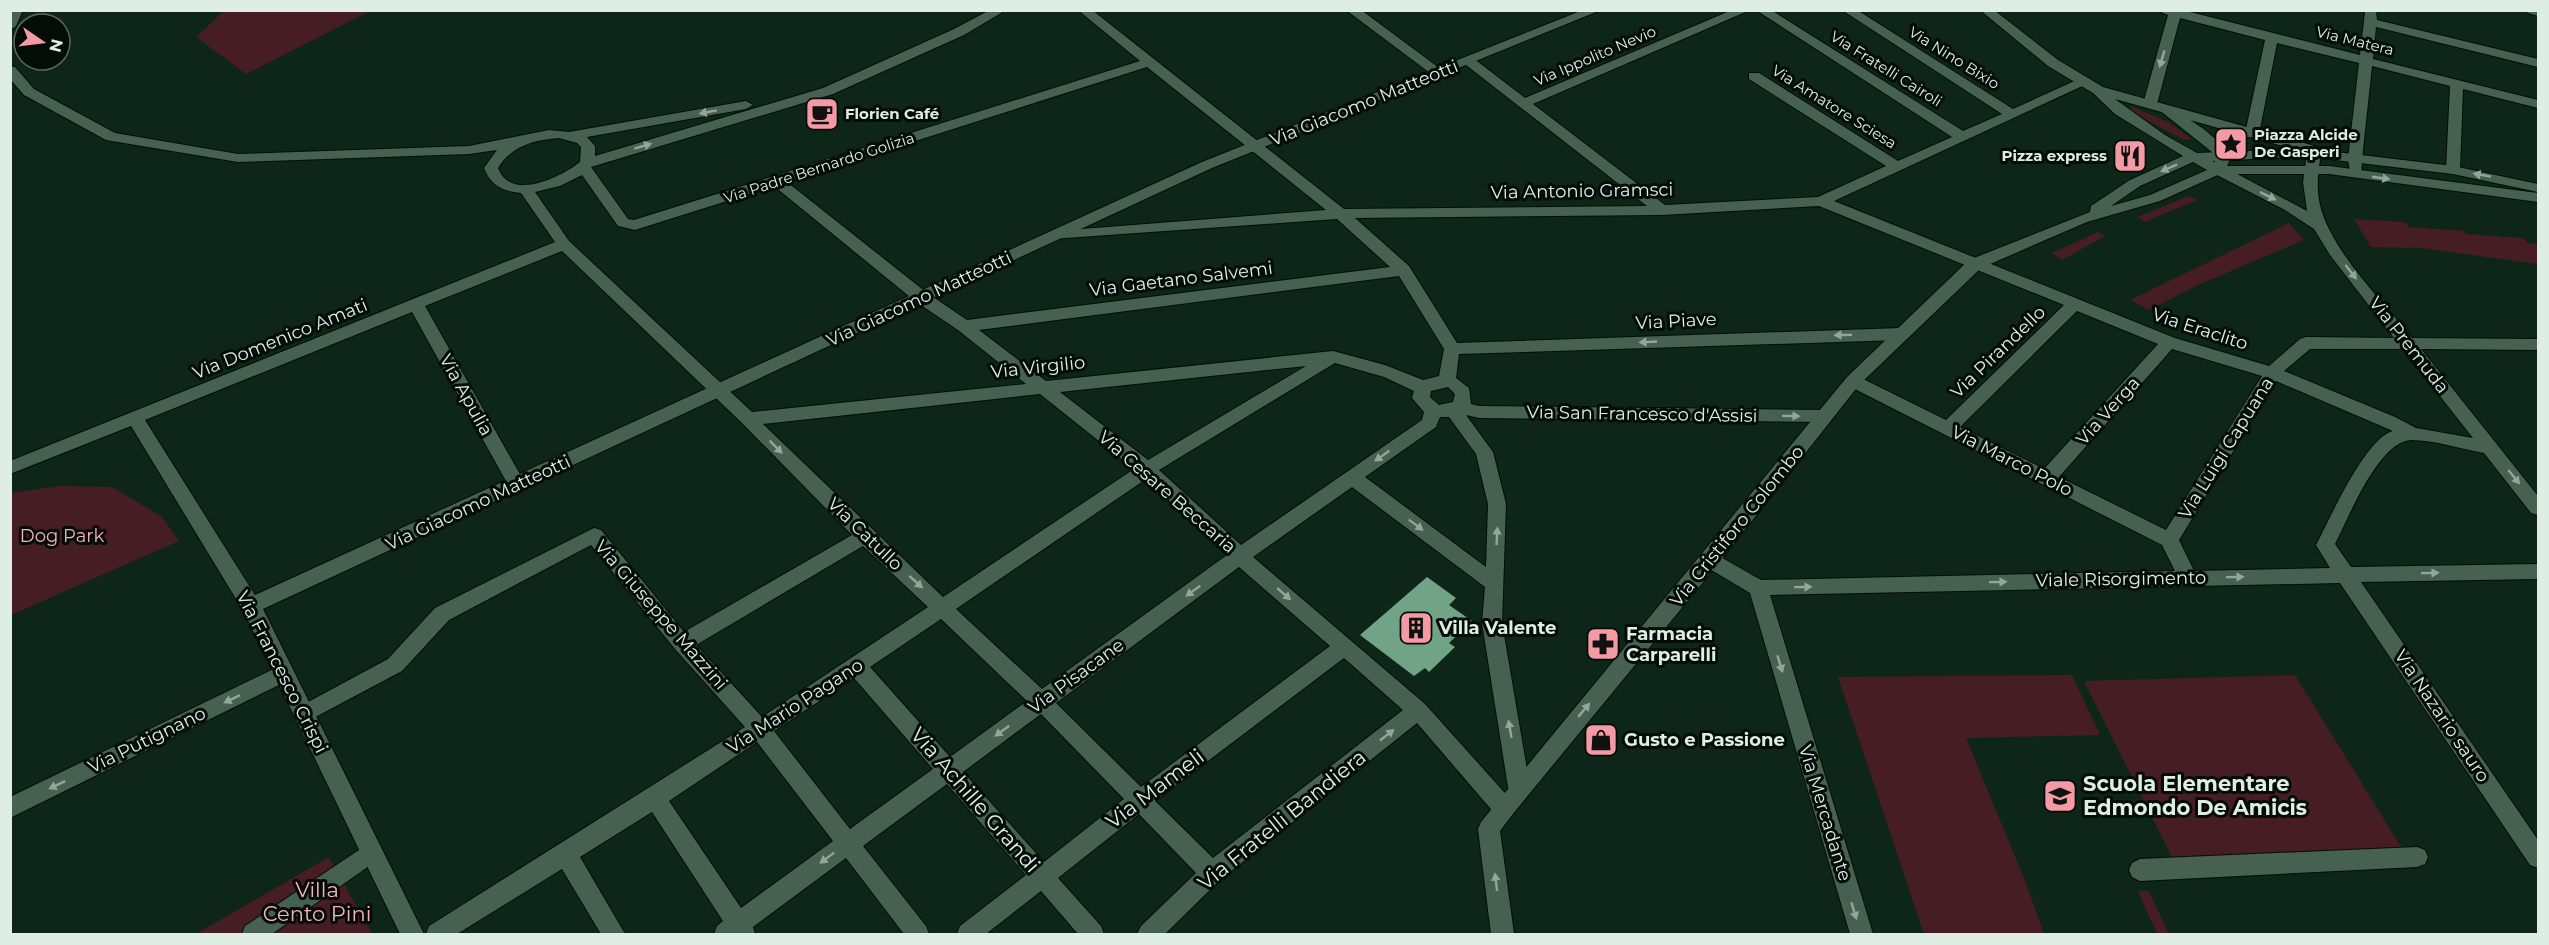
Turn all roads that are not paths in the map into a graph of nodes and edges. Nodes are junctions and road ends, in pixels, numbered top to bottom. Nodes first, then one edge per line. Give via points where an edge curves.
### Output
1 (17, 10) edge
2 (1000, 10) edge
3 (1084, 10) edge
4 (1353, 10) edge
5 (1595, 10) edge
6 (1744, 10) edge
7 (1762, 10) edge
8 (1848, 10) edge
9 (1986, 10) edge
10 (2532, 10) edge
11 (2171, 12) edge
12 (2538, 12) edge
13 (2371, 16) edge
14 (10, 26) edge
15 (2272, 37) junction
16 (2366, 60) junction
17 (1468, 61) junction
18 (1149, 62) junction
19 (2538, 63) edge
20 (10, 70) edge
21 (1439, 73) junction
22 (1754, 76) dead end
23 (2084, 82) junction
24 (2457, 83) junction
25 (2098, 90) junction
26 (828, 91) junction
27 (1524, 103) junction
28 (2150, 104) junction
29 (2538, 104) edge
30 (2165, 109) junction
31 (2012, 114) junction
32 (2252, 134) junction
33 (572, 136) junction
34 (1962, 137) junction
35 (517, 143) junction
36 (1256, 146) junction
37 (457, 151) junction
38 (2330, 154) junction
39 (2225, 155) junction
40 (2193, 157) junction
41 (2355, 159) junction
42 (2312, 161) junction
43 (585, 165) junction
44 (1896, 166) junction
45 (491, 168) junction
46 (2218, 170) junction
47 (2453, 170) junction
48 (2356, 174) junction
49 (778, 182) junction
50 (525, 189) junction
51 (2538, 189) edge
52 (2538, 198) edge
53 (1821, 201) junction
54 (1662, 210) junction
55 (1340, 214) junction
56 (2082, 219) junction
57 (2317, 225) junction
58 (1056, 236) junction
59 (564, 244) junction
60 (1975, 264) junction
61 (1403, 270) junction
62 (921, 297) junction
63 (2075, 304) junction
64 (416, 305) junction
65 (964, 326) junction
66 (1901, 334) junction
67 (2169, 342) junction
68 (2408, 344) junction
69 (2538, 344) edge
70 (1452, 349) junction
71 (1333, 357) junction
72 (2272, 373) junction
73 (1447, 381) junction
74 (1853, 381) junction
75 (1041, 386) junction
76 (1423, 388) junction
77 (718, 392) junction
78 (1444, 412) junction
79 (1824, 416) junction
80 (135, 419) junction
81 (748, 419) junction
82 (1949, 428) junction
83 (2412, 434) junction
84 (2489, 447) junction
85 (10, 468) edge
86 (1147, 469) junction
87 (1352, 477) junction
88 (2046, 479) junction
89 (517, 486) junction
90 (2538, 508) edge
91 (865, 536) junction
92 (2169, 540) junction
93 (1240, 556) junction
94 (1710, 560) junction
95 (2538, 571) edge
96 (2345, 574) junction
97 (2188, 578) junction
98 (1494, 584) junction
99 (1758, 588) junction
100 (251, 606) junction
101 (943, 607) junction
102 (682, 643) junction
103 (1344, 647) junction
104 (856, 666) junction
105 (284, 673) junction
106 (1042, 702) junction
107 (1418, 710) junction
108 (304, 714) junction
109 (759, 728) junction
110 (949, 770) junction
111 (1519, 787) junction
112 (655, 798) junction
113 (1138, 801) junction
114 (10, 808) edge
115 (1504, 808) junction
116 (848, 842) junction
117 (371, 852) junction
118 (565, 854) junction
119 (2417, 857) dead end
120 (2538, 858) edge
121 (2140, 870) dead end
122 (1212, 873) junction
123 (1041, 876) junction
124 (736, 931) edge
125 (253, 934) edge
126 (412, 934) edge
127 (437, 934) edge
128 (614, 934) edge
129 (918, 934) edge
130 (968, 934) edge
131 (1093, 934) edge
132 (1149, 934) edge
133 (1502, 934) edge
134 (1861, 934) edge

1 - 14 street
2 - 26 street
3 - 18 street
4 - 21 street
5 - 17 street, Via Giacomo Matteotti
6 - 27 street, Via Ippolito Nevio
7 - 34 street, Via Fratelli Cairoli
8 - 31 street, Via Nino Bixio
9 - 23 street via 2052,63
10 - 12 street
11 - 15 street, Via Matera
11 -> 28 street
13 - 16 street
13 - 19 street
15 - 16 street, Via Matera
15 - 32 street
16 - 24 street, Via Matera
16 - 41 street
17 - 21 street, Via Giacomo Matteotti
17 - 27 street
18 - 36 street
18 - 49 street, Via Padre Bernardo Golizia
20 - 37 street via 29,92 111,137 238,158
21 - 36 street, Via Giacomo Matteotti
22 - 44 street, Via Amatore Sciesa
23 - 25 street
23 - 31 street, Via Antonio Gramsci
24 - 29 street, Via Matera
24 - 47 street
25 - 28 street
25 - 40 street via 2120,111
26 -> 33 street
43 -> 26 street
27 - 54 street
28 - 30 street
30 - 32 street
30 - 39 street
31 - 34 street, Via Antonio Gramsci
32 - 38 street
33 - 35 street via 545,135
33 - 43 street, Via Padre Bernardo Golizia via 588,147
34 - 44 street, Via Antonio Gramsci
35 - 37 street
35 - 45 street via 504,150
36 - 55 street
36 - 58 street, Via Giacomo Matteotti
37 - 45 street
38 - 41 street
38 - 42 street
39 - 40 street
39 - 42 street via 2283,152
39 - 46 street
40 - 46 street
40 -> 56 street via 2135,183
41 - 47 street
41 - 48 street
42 - 46 street
42 - 48 street
42 - 57 street, Via Premuda via 2312,204
43 - 49 street, Via Padre Bernardo Golizia via 623,222 635,225
43 - 50 street via 554,184
44 - 53 street, Via Antonio Gramsci
45 - 50 street via 499,183
46 - 56 street via 2155,198
46 -> 57 street
51 -> 47 street
48 -> 52 street
49 - 62 street, Via Cesare Beccaria
50 - 59 street, Via Catullo
53 - 54 street, Via Antonio Gramsci
53 - 60 street, Via Eraclito
54 - 55 street, Via Antonio Gramsci
55 - 58 street, Via Antonio Gramsci
55 - 61 street
56 - 60 street
57 -> 68 street, Via Premuda
58 - 62 street, Via Giacomo Matteotti
59 - 64 street, Via Domenico Amati
59 - 77 street, Via Catullo
60 - 63 street, Via Eraclito
60 - 66 street, Via Cristiforo Colombo
61 - 65 street, Via Gaetano Salvemi
61 - 70 street
62 - 65 street, Via Cesare Beccaria
62 - 77 street, Via Giacomo Matteotti
63 - 67 street, Via Eraclito
63 - 82 street, Via Pirandello
64 - 80 street, Via Domenico Amati
64 - 89 street, Via Apulia
65 - 75 street, Via Cesare Beccaria
66 -> 70 street, Via Piave
66 - 74 street, Via Cristiforo Colombo
67 - 72 street, Via Eraclito
67 - 88 street, Via Verga
68 - 69 street, Via Luigi Capuana
68 - 72 street, Via Luigi Capuana via 2306,343
68 - 84 street, Via Premuda
70 - 73 street
71 - 75 street, Via Virgilio
71 - 76 street
71 - 86 street, Via Mario Pagano
72 - 83 street, Via Eraclito
72 - 92 street, Via Luigi Capuana
73 - 76 street
73 - 78 street via 1463,392 1464,402
74 - 79 street, Via Cristiforo Colombo
74 - 82 street, Via Marco Polo
75 - 81 street, Via Virgilio
75 - 86 street, Via Cesare Beccaria
76 - 78 street via 1421,398
77 - 81 street, Via Catullo
77 - 89 street, Via Giacomo Matteotti
78 -> 79 street, Via San Francesco d'Assisi
78 -> 87 street, Via Pisacane
98 -> 78 street via 1497,504 1484,452
79 - 94 street, Via Cristiforo Colombo
80 - 85 street, Via Domenico Amati
80 - 100 street, Via Francesco Crispi
81 -> 91 street, Via Catullo
82 - 88 street, Via Marco Polo
83 - 84 street
83 - 96 street, Via Nazario sauro via 2391,438 2367,467 2325,544
84 -> 90 street, Via Premuda
86 - 93 street, Via Cesare Beccaria
86 - 101 street, Via Mario Pagano
87 - 93 street, Via Pisacane
87 -> 98 street
88 - 92 street, Via Marco Polo
89 - 100 street, Via Giacomo Matteotti
91 -> 101 street, Via Catullo
91 - 102 street
92 - 97 street
93 -> 103 street, Via Cesare Beccaria
93 -> 106 street, Via Pisacane
94 - 99 street
111 -> 94 street, Via Cristiforo Colombo
96 -> 95 street, Viale Risorgimento
97 -> 96 street, Viale Risorgimento
96 - 120 street, Via Nazario sauro
99 -> 97 street, Viale Risorgimento
111 -> 98 street via 1492,623
99 -> 134 street, Via Mercadante
100 - 105 street, Via Francesco Crispi
101 - 104 street, Via Mario Pagano
101 - 106 street, Via Catullo
102 - 108 street, Via Giuseppe Mazzini via 594,535 442,614 395,665
102 - 109 street, Via Giuseppe Mazzini
103 - 107 street, Via Cesare Beccaria
103 - 113 street, Via Mameli
104 - 109 street, Via Mario Pagano
104 - 110 street, Via Achille Grandi
105 - 108 street, Via Francesco Crispi
105 -> 114 street, Via Putignano
106 -> 110 street, Via Pisacane
106 - 113 street, Via Catullo
107 - 115 street, Via Cesare Beccaria
122 -> 107 street, Via Fratelli Bandiera
108 - 117 street, Via Francesco Crispi
109 - 112 street, Via Mario Pagano
109 - 116 street, Via Giuseppe Mazzini
110 - 116 street, Via Pisacane
110 - 123 street, Via Achille Grandi
111 - 115 street, Via Cristiforo Colombo
112 - 118 street, Via Mario Pagano
112 - 124 street
113 - 122 street, Via Catullo
113 - 123 street, Via Mameli
133 -> 115 street, Via Cristiforo Colombo via 1489,829
116 -> 124 street, Via Pisacane
116 - 129 street, Via Giuseppe Mazzini
117 - 125 street
117 - 126 street, Via Francesco Crispi
118 - 127 street, Via Mario Pagano
118 - 128 street
119 - 121 street
122 - 132 street, Via Fratelli Bandiera
123 - 130 street, Via Mameli
123 - 131 street, Via Achille Grandi

